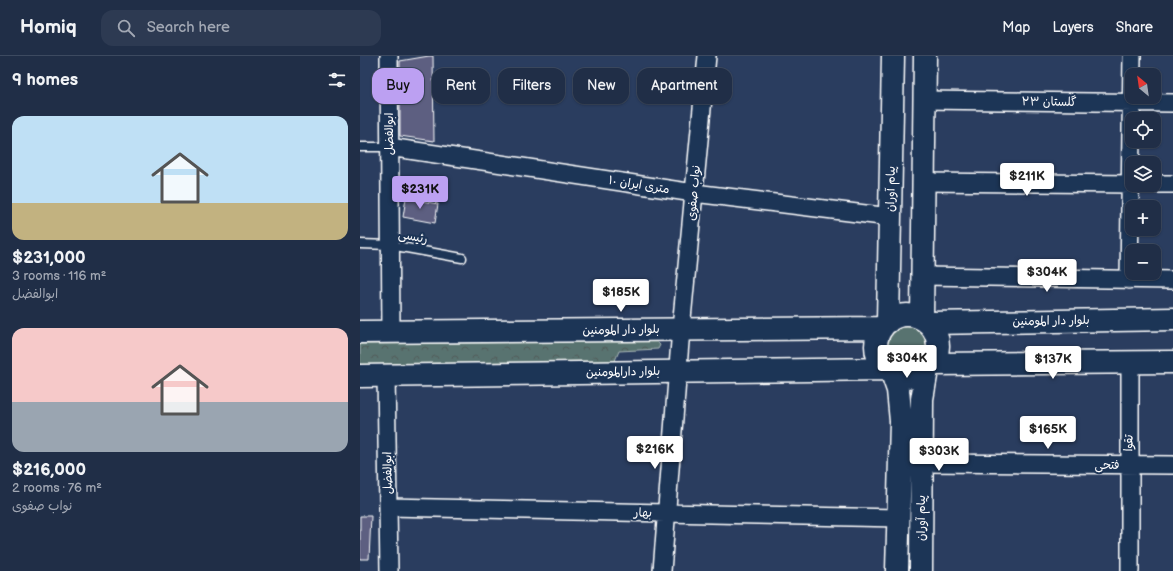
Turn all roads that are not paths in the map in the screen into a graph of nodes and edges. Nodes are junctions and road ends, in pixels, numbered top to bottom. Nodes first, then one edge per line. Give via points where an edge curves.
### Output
1 (389, 56) edge
2 (707, 56) edge
3 (893, 56) edge
4 (924, 56) edge
5 (1132, 56) edge
6 (1132, 68) edge
7 (924, 100) junction
8 (1125, 102) edge
9 (1161, 103) edge
10 (1173, 103) edge
11 (1131, 104) edge
12 (360, 147) edge
13 (389, 147) junction
14 (1131, 156) edge
15 (923, 182) junction
16 (1125, 184) edge
17 (1161, 184) edge
18 (1173, 184) edge
19 (1131, 192) edge
20 (694, 193) junction
21 (890, 217) junction
22 (360, 244) edge
23 (1130, 244) edge
24 (390, 245) junction
25 (462, 258) dead end
26 (922, 276) junction
27 (1125, 280) edge
28 (1161, 280) edge
29 (1173, 280) edge
30 (1173, 319) edge
31 (925, 321) junction
32 (885, 325) junction
33 (681, 329) junction
34 (360, 332) edge
35 (391, 332) junction
36 (1130, 362) junction
37 (1173, 362) edge
38 (930, 367) junction
39 (677, 371) junction
40 (889, 371) junction
41 (386, 375) junction
42 (360, 376) edge
43 (922, 400) junction
44 (900, 404) junction
45 (922, 464) junction
46 (1129, 465) junction
47 (1173, 465) edge
48 (389, 507) junction
49 (666, 513) junction
50 (898, 518) junction
51 (389, 571) edge
52 (662, 571) edge
53 (897, 571) edge
54 (921, 571) edge
55 (1130, 571) edge

1 - 13 street, ابوالفضل
2 - 20 street, نواب صفوی
3 - 21 street, پیام آوران
4 - 7 street
5 - 6 street
7 - 8 street, گلستان ۲۳
7 - 15 street
9 - 10 street, گلستان ۲۳
11 - 14 street
12 - 13 lane
13 - 20 street, ۱۰ متری ایران
13 - 24 street, ابوالفضل
15 - 16 street
15 - 26 street
17 - 18 street
19 - 23 street
20 - 21 street, ۱۰ متری ایران
20 - 33 street, نواب صفوی
21 - 32 street, پیام آوران
22 - 24 lane, رئیسی
24 - 25 lane, رئیسی
24 - 35 street, ابوالفضل
26 - 27 street
26 - 31 street
28 - 29 street
30 - 31 street, بلوار دار المومنین
31 - 32 street via 913,315 904,315
31 - 38 street via 934,330 939,347
32 - 33 street, بلوار دار المومنین
32 - 40 street via 876,345 880,362
33 - 35 street, بلوار دار المومنین
33 - 39 street, نواب صفوی
34 - 35 street, بلوار دار المومنین
36 - 37 street
36 - 38 street
36 - 46 street, تقوا
38 - 40 street via 919,375 910,377 902,377
38 - 43 street, پیام آوران
39 - 40 street, بلوار دارالمومنین
39 - 41 street, بلوار دارالمومنین
39 - 49 street
40 - 44 street, پیام آوران via 898,390
41 - 42 street, بلوار دارالمومنین
41 - 48 street, ابوالفضل
43 - 44 street via 911,395
43 - 45 street, پیام آوران
44 - 50 street, پیام آوران
45 - 46 street, فتحی
45 - 54 street, پیام آوران
46 - 47 street, فتحی
46 - 55 street, تقوا
48 - 49 street, بهار
48 - 51 street, ابوالفضل
49 - 50 street, بهار
49 - 52 street
50 - 53 street, پیام آوران

